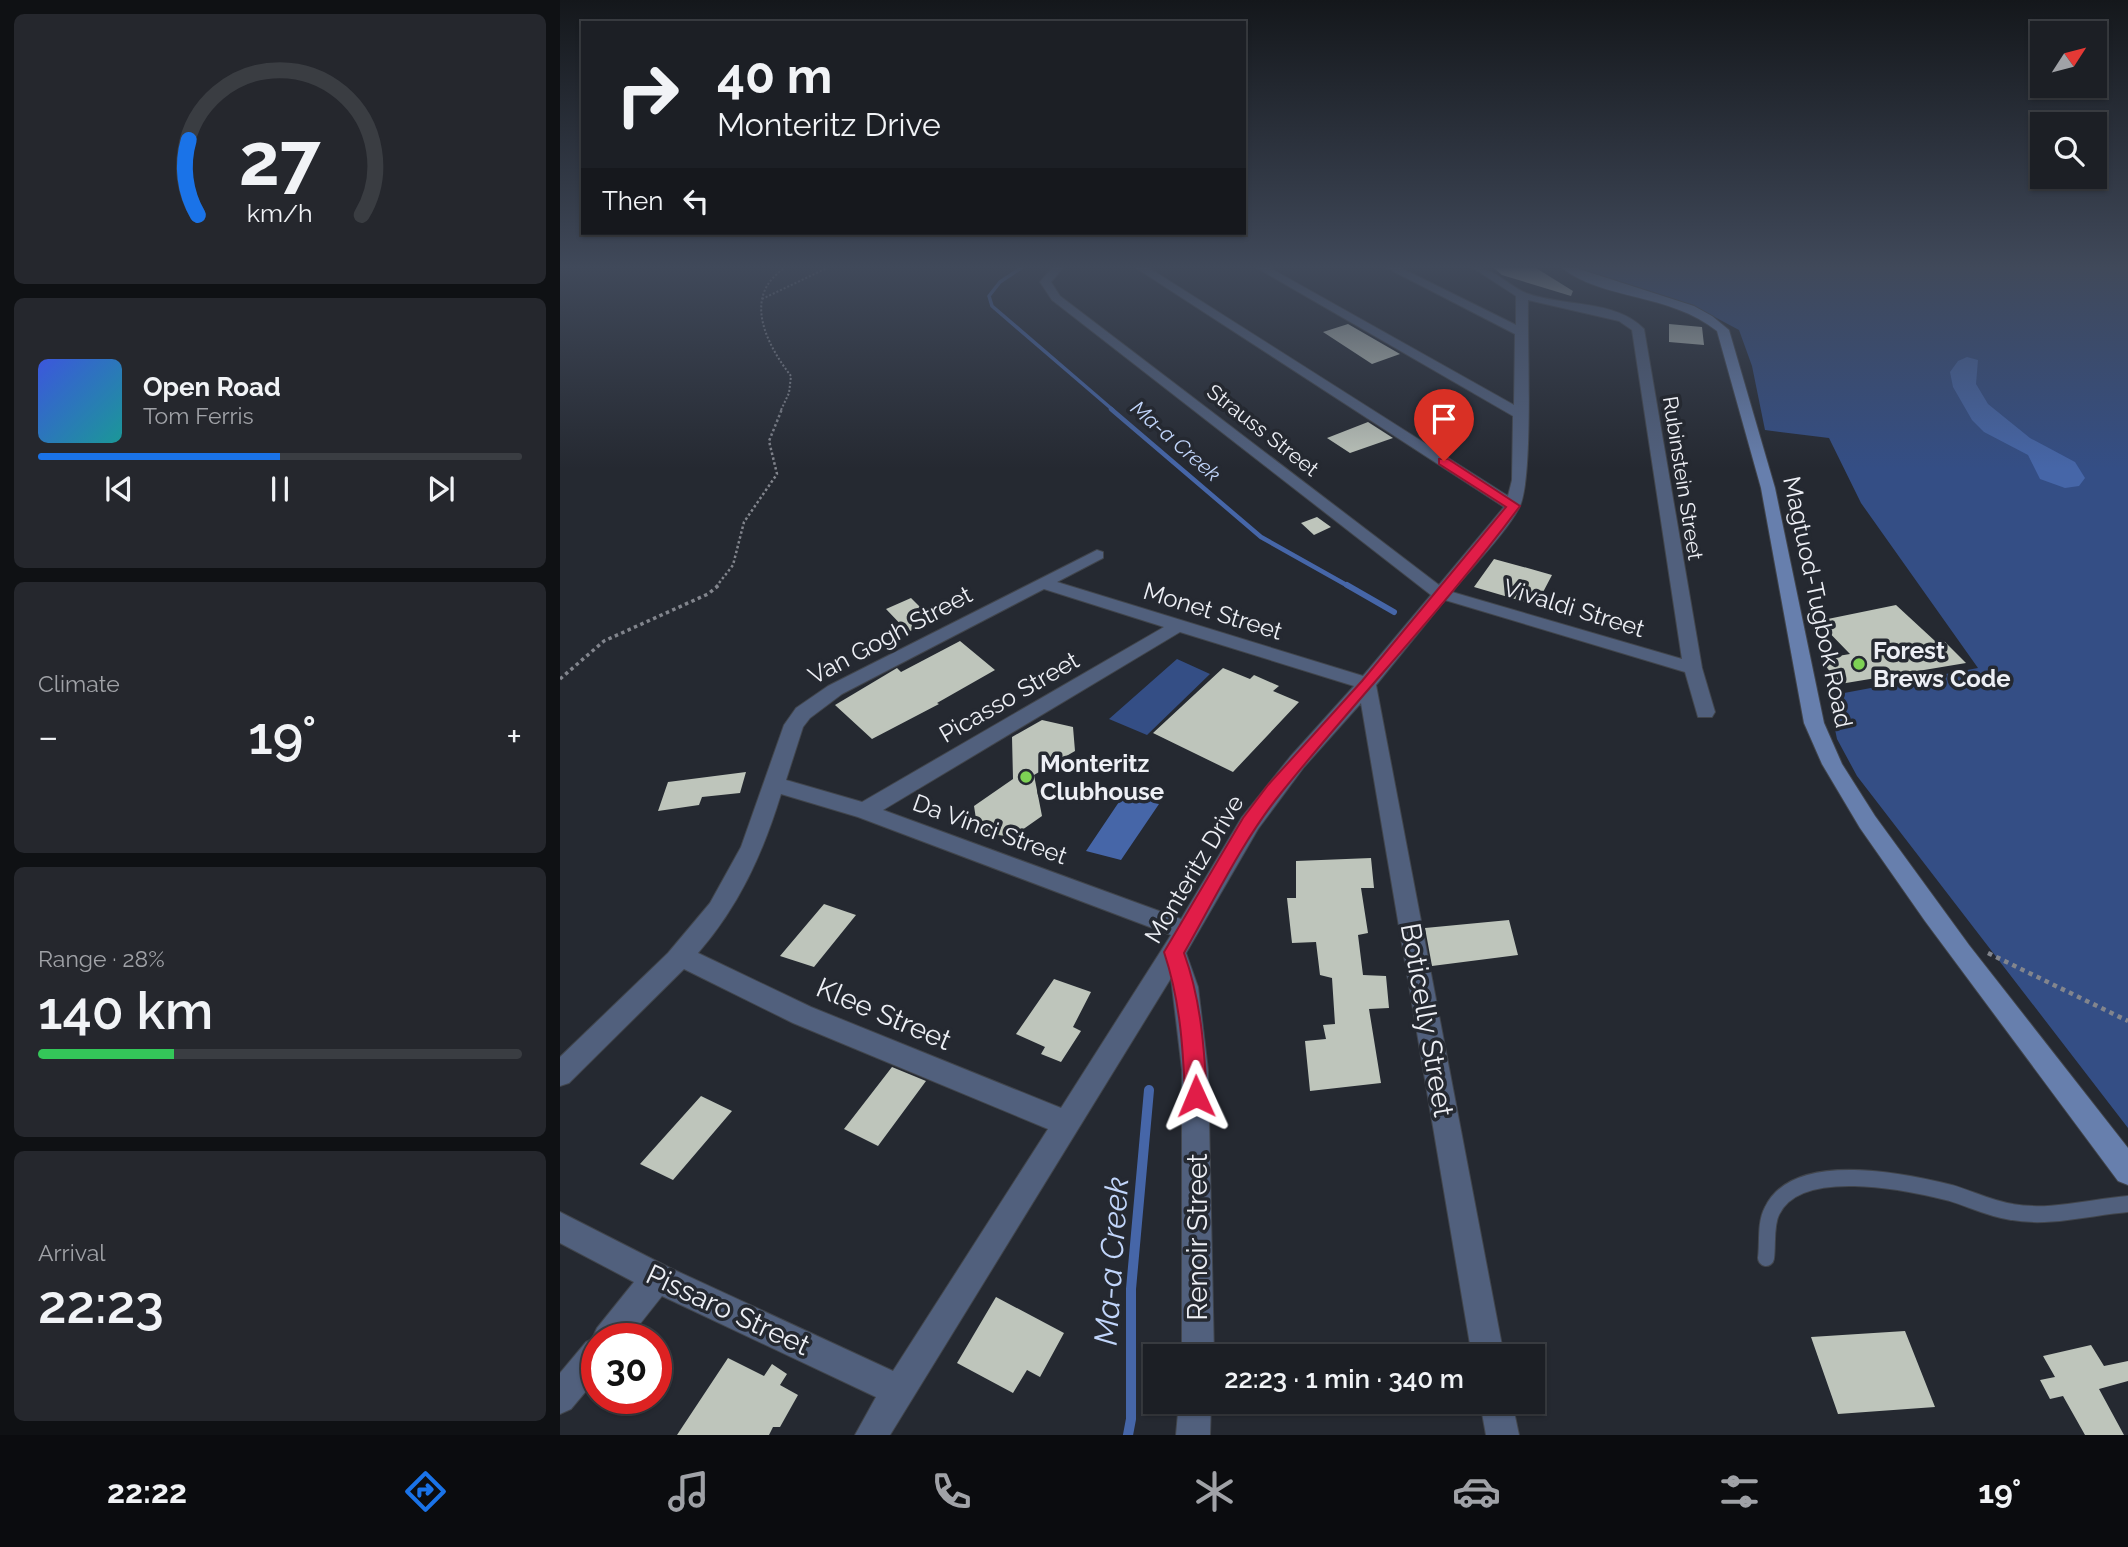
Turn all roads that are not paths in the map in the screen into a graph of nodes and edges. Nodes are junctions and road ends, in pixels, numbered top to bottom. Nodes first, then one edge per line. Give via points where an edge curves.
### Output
1 (1104, 335) edge
2 (1245, 335) edge
3 (1380, 335) edge
4 (1522, 335) edge
5 (1639, 335) edge
6 (1724, 335) edge
7 (1522, 415) junction
8 (1513, 506) junction
9 (1097, 555) dead end
10 (1044, 584) junction
11 (1441, 594) junction
12 (1178, 626) junction
13 (1693, 668) junction
14 (1367, 684) junction
15 (1704, 712) dead end
16 (773, 784) junction
17 (864, 811) junction
18 (1180, 942) junction
19 (679, 955) junction
20 (560, 1074) edge
21 (1067, 1124) junction
22 (2128, 1171) edge
23 (2128, 1204) edge
24 (560, 1227) edge
25 (1766, 1258) dead end
26 (657, 1278) junction
27 (621, 1323) edge
28 (1198, 1344) edge
29 (1486, 1344) edge
30 (581, 1372) edge
31 (898, 1390) junction
32 (560, 1398) edge
33 (1194, 1414) edge
34 (1498, 1414) edge
35 (871, 1435) edge
36 (1193, 1435) edge
37 (1502, 1435) edge

1 - 11 street, Strauss Street
2 - 8 street
3 - 7 street
4 - 7 street, Monteritz Drive
5 - 13 street, Rubinstein Street
6 - 22 main road, Magtuod-Tugbok Road via 1768,488 1814,723 1824,750 1945,932
7 - 8 street, Monteritz Drive via 1520,480
8 - 11 street, Monteritz Drive
9 - 10 street, Van Gogh Street
10 - 12 street, Monet Street
10 - 16 street, Van Gogh Street via 816,701 794,725
11 - 13 street, Vivaldi Street
11 - 14 street, Monteritz Drive
12 - 14 street, Monet Street
12 - 17 street, Picasso Street
13 - 15 street, Rubinstein Street
14 - 18 street, Monteritz Drive via 1250,823
14 - 29 street, Boticelly Street
16 - 17 street, Da Vinci Street
16 - 19 street, Van Gogh Street via 733,887
17 - 18 street, Da Vinci Street
18 - 21 street, Monteritz Drive
18 - 28 street, Renoir Street via 1195,1070
19 - 20 street, Van Gogh Street
19 - 21 street, Klee Street via 803,1015
21 - 31 street, Monteritz Drive
23 - 25 lane via 2015,1213 1950,1193 1874,1178 1802,1184 1783,1194 1772,1210
24 - 26 street, Pissaro Street
26 - 27 street
26 - 31 street, Pissaro Street
30 - 32 street
31 - 35 street, Monteritz Drive
33 - 36 street
34 - 37 street

